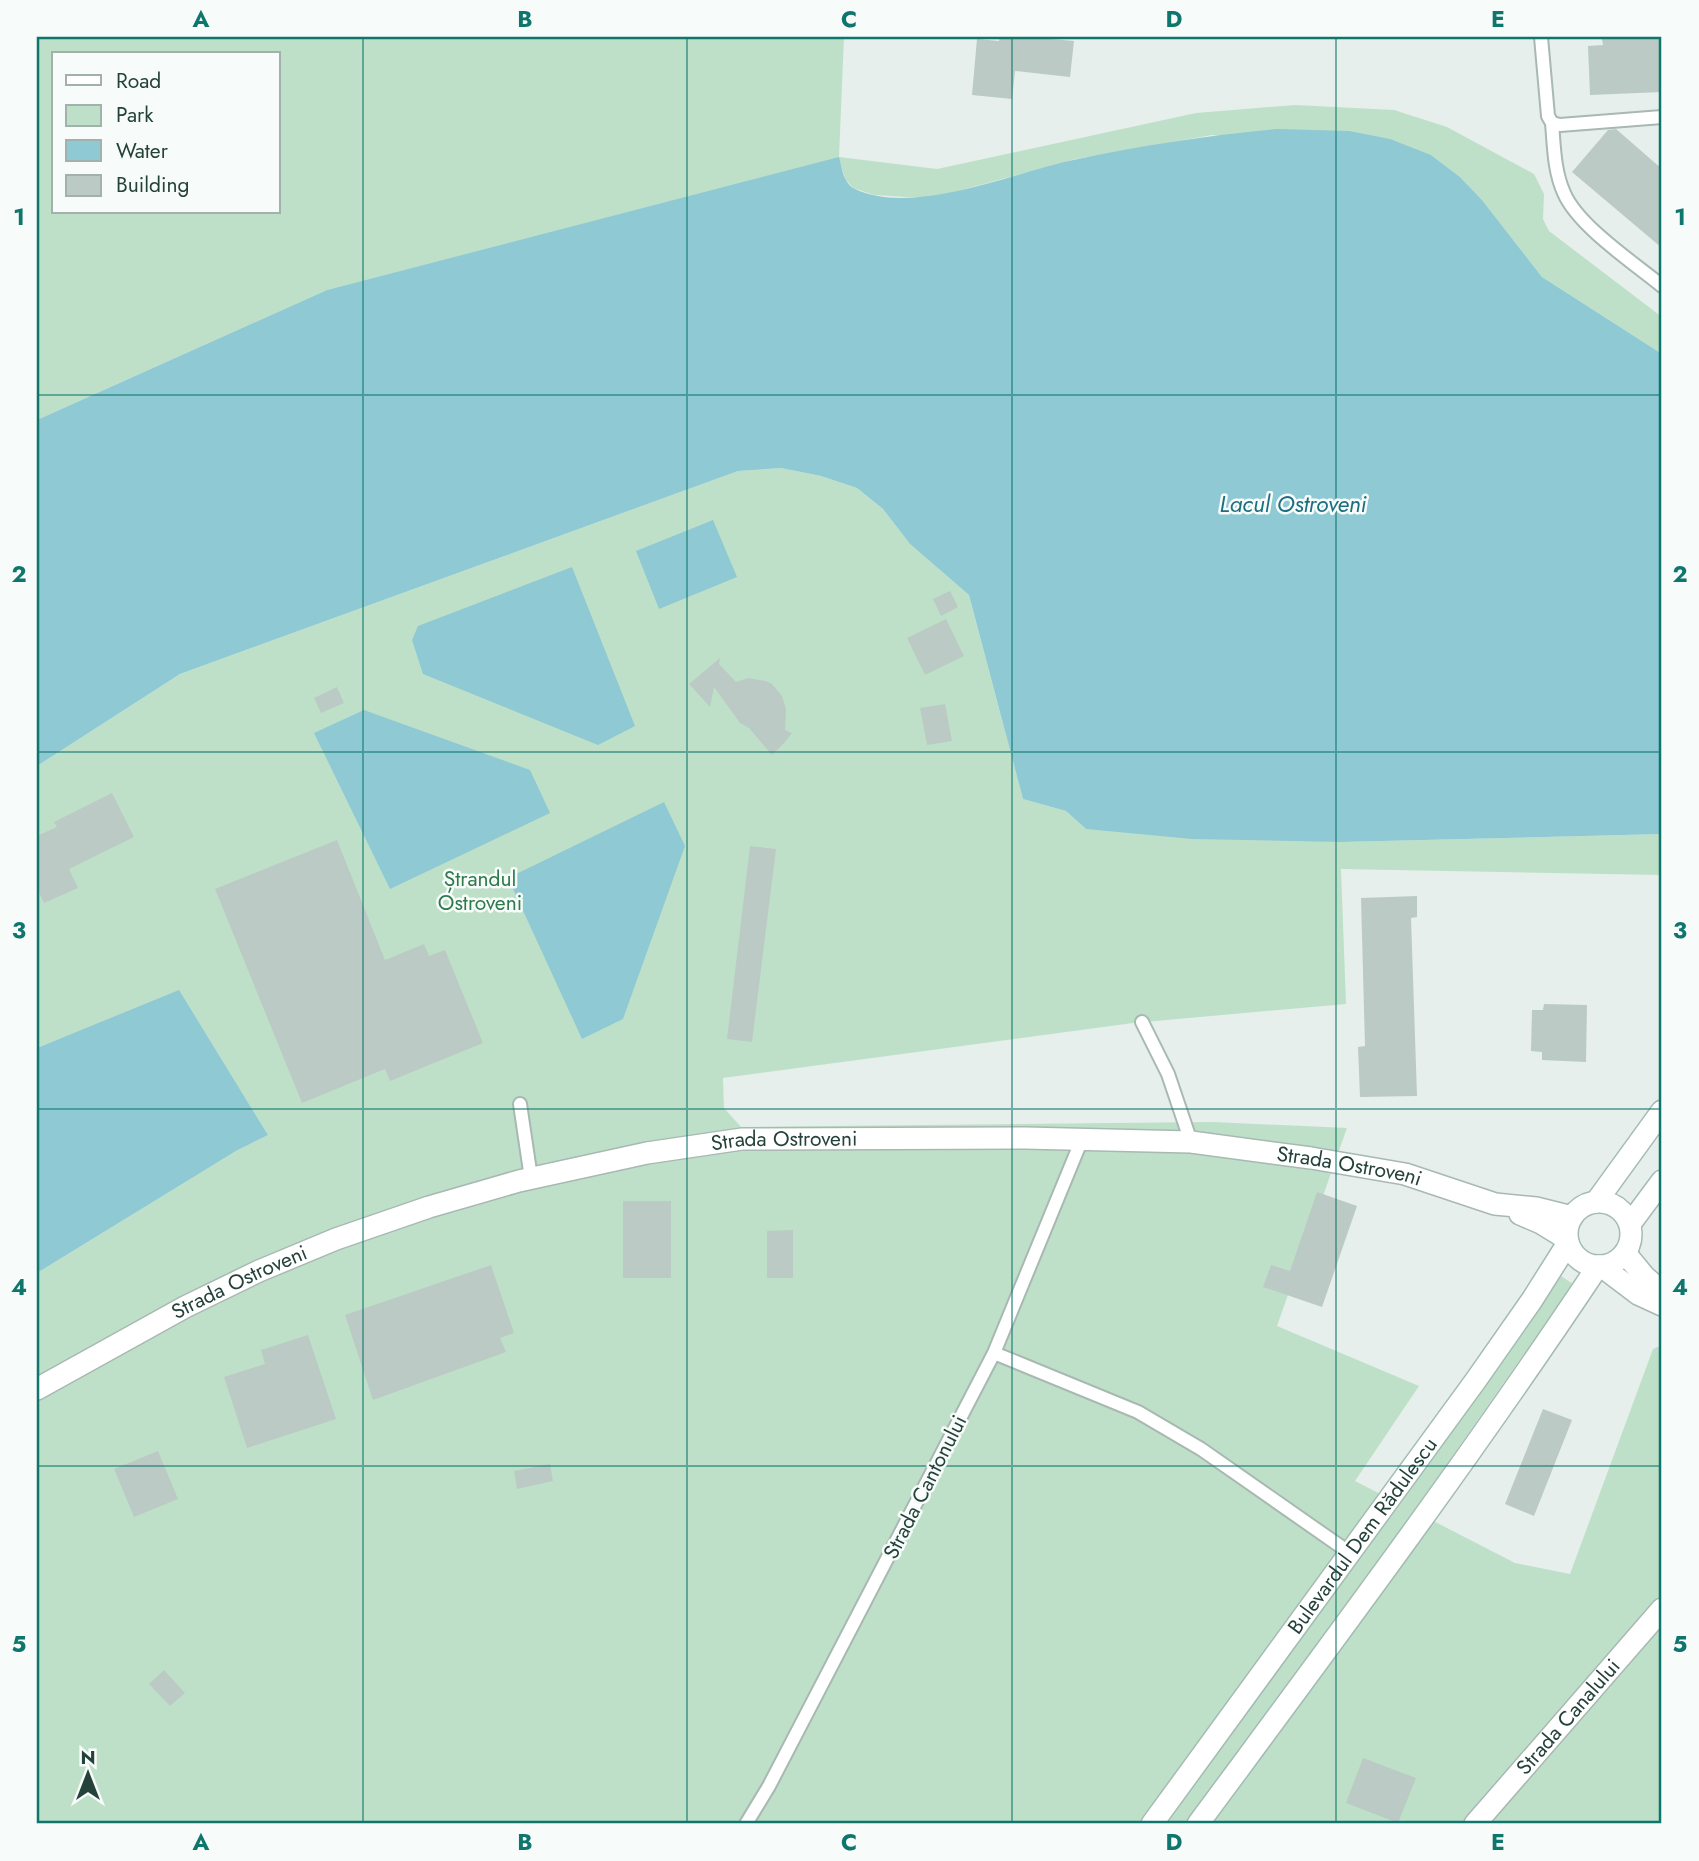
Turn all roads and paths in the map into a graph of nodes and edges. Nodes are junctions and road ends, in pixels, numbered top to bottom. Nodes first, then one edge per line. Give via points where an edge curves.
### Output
1 (1541, 37) edge
2 (1662, 117) edge
3 (1552, 123) junction
4 (1662, 286) edge
5 (1142, 1022) dead end
6 (520, 1104) dead end
7 (1662, 1111) edge
8 (1082, 1139) junction
9 (1191, 1142) junction
10 (531, 1178) junction
11 (1662, 1181) edge
12 (1596, 1202) junction
13 (1495, 1205) junction
14 (1572, 1217) junction
15 (1630, 1224) junction
16 (1567, 1241) junction
17 (1625, 1253) junction
18 (1599, 1266) junction
19 (1662, 1292) edge
20 (1662, 1305) edge
21 (994, 1353) junction
22 (37, 1389) edge
23 (1350, 1553) junction
24 (1662, 1609) edge
25 (746, 1824) edge
26 (1152, 1824) edge
27 (1198, 1824) edge
28 (1475, 1824) edge

1 - 3 lane
2 - 3 lane
3 - 4 lane via 1557,169 1572,208
5 - 9 lane via 1168,1074
6 - 10 lane
7 - 12 street
8 - 9 street, Strada Ostroveni
8 - 10 street, Strada Ostroveni via 742,1139 641,1154
8 - 21 lane, Strada Cantonului
9 - 13 street, Strada Ostroveni via 1405,1174
10 - 22 street, Strada Ostroveni via 349,1234 259,1271
11 - 15 street
12 - 14 street
12 - 15 street via 1613,1205
13 - 14 street, Strada Ostroveni
13 - 16 street via 1541,1223
14 - 16 street, Bulevardul Dem Rădulescu
15 - 17 street
16 - 18 street via 1579,1259
16 - 23 street, Bulevardul Dem Rădulescu via 1532,1300
17 - 18 street, Bulevardul Dem Rădulescu
17 - 19 street
18 - 20 street
18 - 27 street, Bulevardul Dem Rădulescu
21 - 23 lane via 1138,1412
21 - 25 lane, Strada Cantonului
23 - 26 street, Bulevardul Dem Rădulescu
24 - 28 street, Strada Canalului

